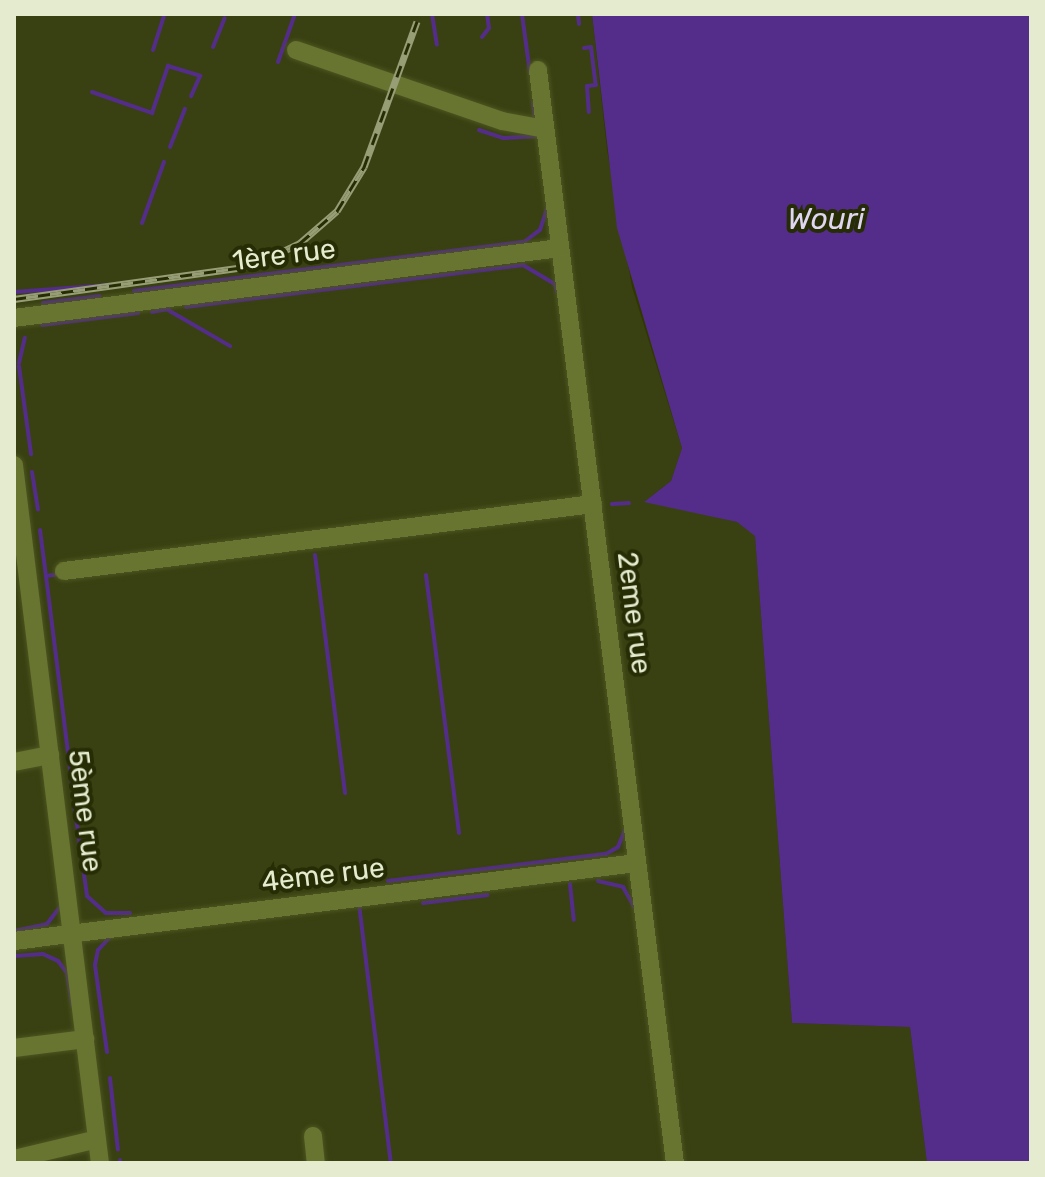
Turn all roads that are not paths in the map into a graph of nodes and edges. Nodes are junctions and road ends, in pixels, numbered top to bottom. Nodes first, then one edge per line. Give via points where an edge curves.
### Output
1 (296, 50) dead end
2 (538, 70) dead end
3 (545, 129) junction
4 (560, 248) junction
5 (14, 318) edge
6 (14, 465) edge
7 (593, 504) junction
8 (64, 571) dead end
9 (21, 575) edge
10 (50, 755) junction
11 (14, 762) edge
12 (637, 863) junction
13 (72, 933) junction
14 (14, 941) edge
15 (85, 1039) junction
16 (14, 1048) edge
17 (313, 1136) dead end
18 (97, 1139) junction
19 (14, 1159) edge
20 (100, 1163) edge
21 (316, 1163) edge
22 (675, 1163) edge

1 - 3 street via 502,121
2 - 3 street, 2eme rue
3 - 4 street, 2eme rue
4 - 5 street, 1ère rue
4 - 7 street, 2eme rue
6 - 9 street, 5ème rue
7 - 8 street
7 - 12 street, 2eme rue
9 - 10 street, 5ème rue
10 - 11 street
10 - 13 street, 5ème rue
12 - 13 street, 4ème rue
12 - 22 street, 2eme rue
13 - 14 street, 4ème rue
13 - 15 street, 5ème rue
15 - 16 street
15 - 18 street, 5ème rue
17 - 21 street
18 - 19 street
18 - 20 street, 5ème rue

